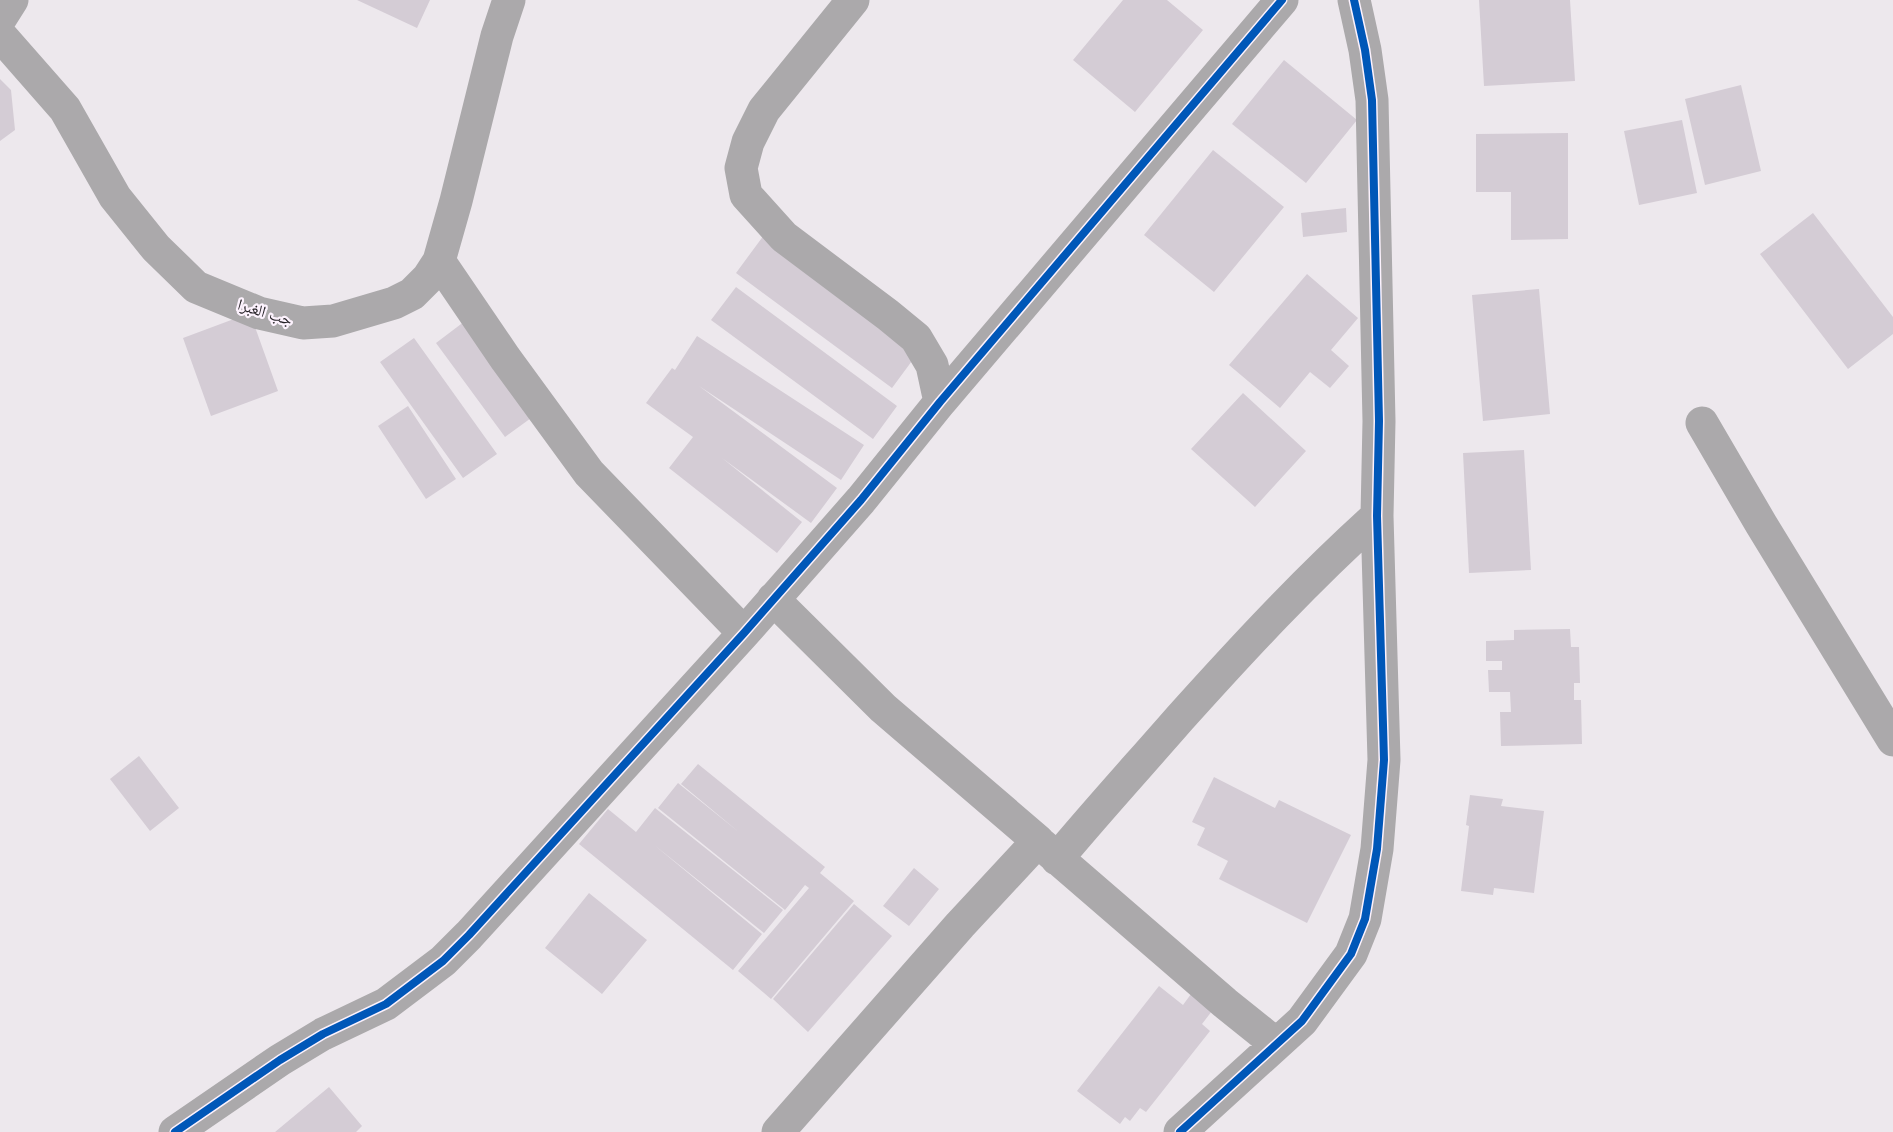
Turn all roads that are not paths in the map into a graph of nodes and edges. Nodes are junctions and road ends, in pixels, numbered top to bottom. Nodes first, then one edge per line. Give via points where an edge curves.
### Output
1 (12, 0) edge
2 (509, 0) edge
3 (853, 0) edge
4 (1282, 0) edge
5 (1354, 0) edge
6 (0, 19) edge
7 (0, 35) edge
8 (439, 261) junction
9 (940, 402) junction
10 (1702, 423) dead end
11 (1377, 516) junction
12 (773, 599) junction
13 (744, 633) junction
14 (1893, 740) edge
15 (1048, 850) junction
16 (1276, 1044) junction
17 (175, 1132) edge
18 (778, 1132) edge
19 (1180, 1132) edge

1 - 6 street
2 - 8 street, جب الغبرا
3 - 9 street via 764,110 748,142 741,168 746,195 784,237 916,338 932,365
4 - 9 street
5 - 11 street via 1372,100 1379,421
7 - 8 street, جب الغبرا via 65,109 115,197 156,248 196,287 259,313 303,323 333,321 412,294
8 - 13 street via 589,473
9 - 12 street via 861,500
10 - 14 street
11 - 15 street via 1236,656 1100,807
11 - 16 street via 1384,760 1377,849 1365,920 1351,954 1333,980 1302,1020
12 - 13 street
12 - 15 street via 884,708
13 - 17 street via 443,961 386,1004 322,1034
15 - 16 street
15 - 18 street via 960,925
16 - 19 street

